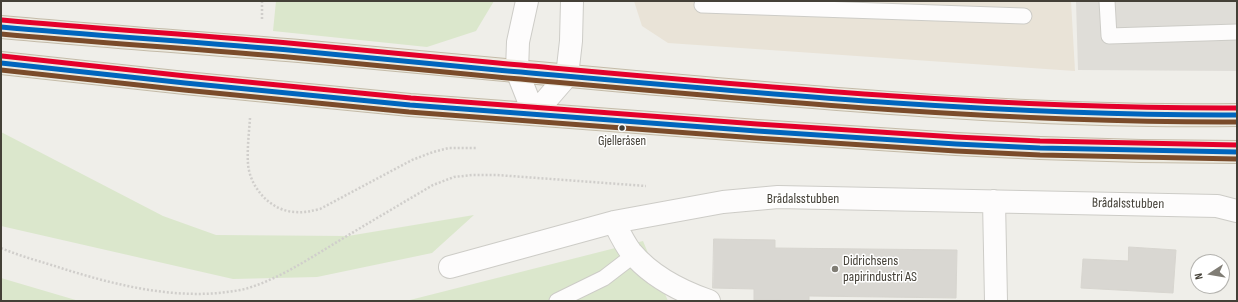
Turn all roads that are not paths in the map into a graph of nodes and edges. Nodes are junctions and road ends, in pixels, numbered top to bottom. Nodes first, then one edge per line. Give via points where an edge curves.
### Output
1 (527, 1) edge
2 (572, 1) edge
3 (702, 1) edge
4 (913, 1) edge
5 (1107, 1) edge
6 (758, 4) edge
7 (931, 13) junction
8 (1024, 16) dead end
9 (1, 28) edge
10 (1237, 32) edge
11 (1, 63) edge
12 (518, 71) junction
13 (567, 76) junction
14 (534, 114) junction
15 (1237, 115) edge
16 (1237, 152) edge
17 (994, 201) junction
18 (1237, 211) edge
19 (614, 222) junction
20 (634, 255) junction
21 (450, 267) dead end
22 (557, 301) edge
23 (709, 301) edge
24 (996, 301) edge

1 - 12 street via 518,42
2 - 13 street
3 - 6 lane via 702,6
4 - 7 lane
5 - 10 lane via 1109,36
6 - 7 lane
7 - 8 lane
9 - 12 highway
11 - 14 highway via 410,105
12 - 13 highway
12 - 14 street
13 - 14 street
13 - 15 highway via 778,94 1043,112
14 - 16 highway via 956,144
17 - 18 street, Brådalsstubben via 1217,206
17 - 19 street, Brådalsstubben via 778,197 723,202
17 - 24 street
19 - 20 street
19 - 21 street, Brådalsstubben
20 - 22 lane via 604,278
20 - 23 street via 650,271 696,297

